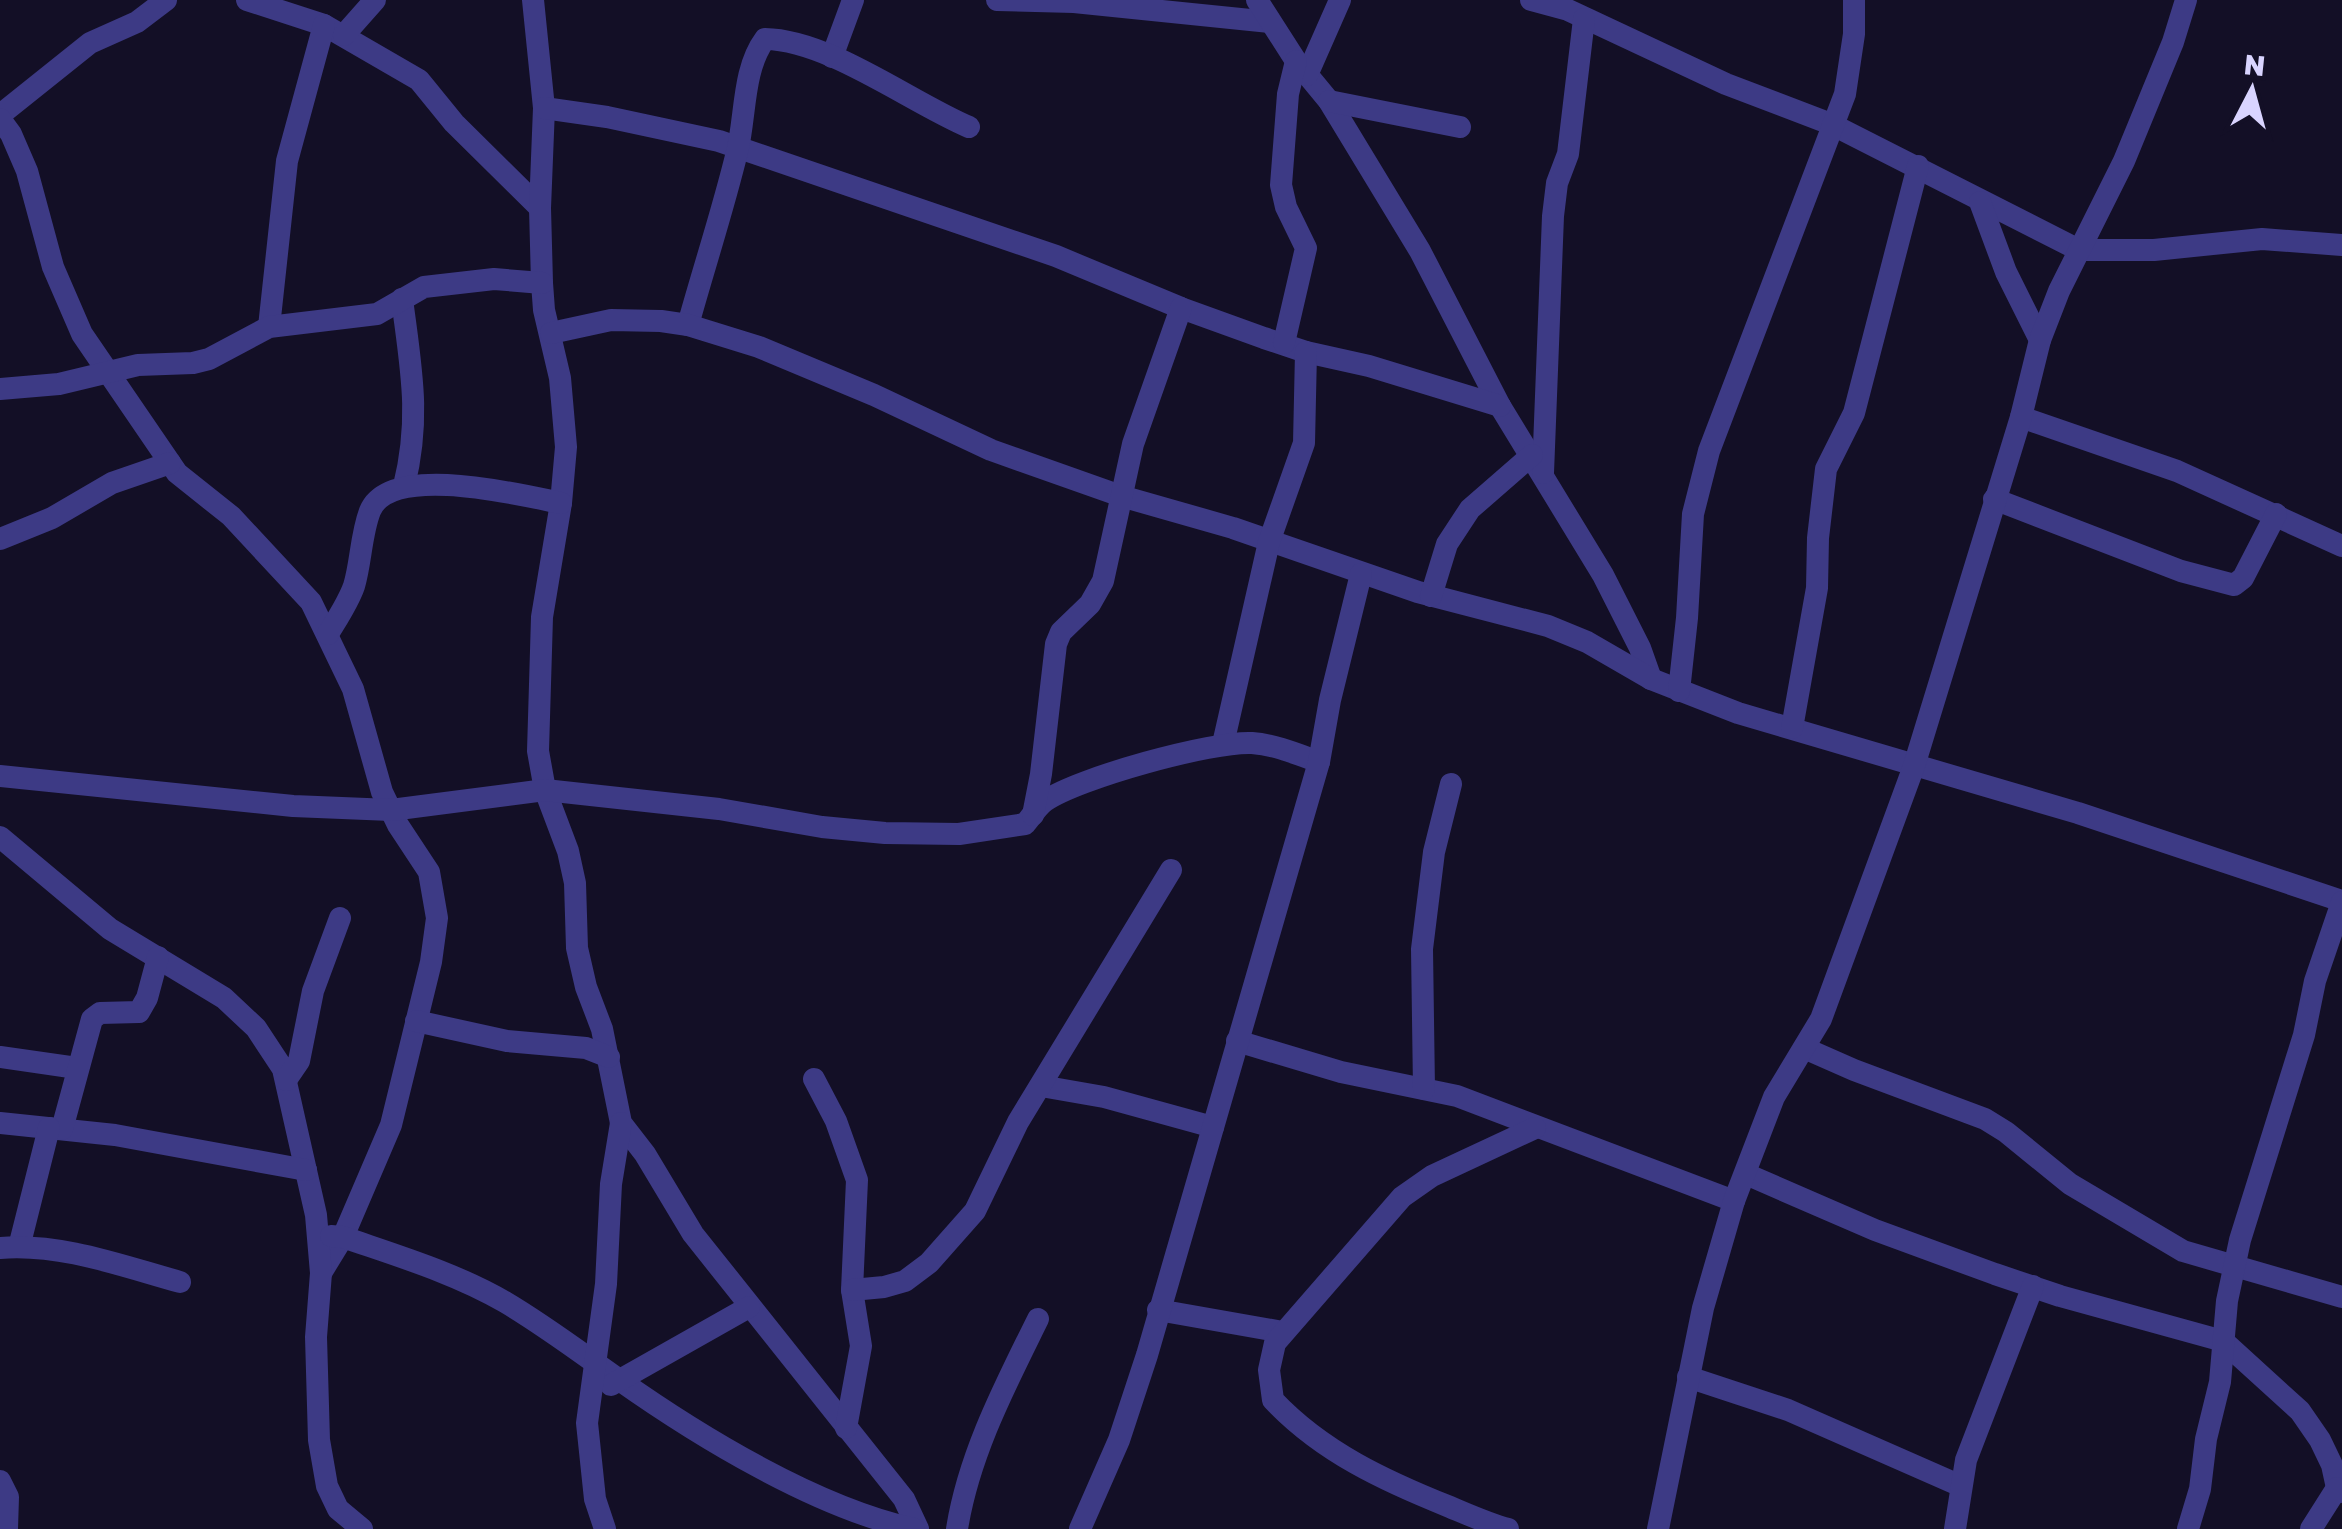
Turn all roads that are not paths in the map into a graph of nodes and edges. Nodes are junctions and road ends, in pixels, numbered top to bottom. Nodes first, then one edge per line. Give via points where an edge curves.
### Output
1 (166, 0) edge
2 (246, 0) edge
3 (375, 0) edge
4 (534, 0) edge
5 (853, 0) edge
6 (997, 0) edge
7 (1257, 0) edge
8 (1340, 0) edge
9 (1532, 0) edge
10 (1854, 0) edge
11 (2186, 0) edge
12 (1572, 10) edge
13 (1270, 22) junction
14 (334, 30) junction
15 (832, 57) junction
16 (1302, 68) junction
17 (1328, 101) junction
18 (544, 108) junction
19 (0, 117) edge
20 (1832, 124) junction
21 (969, 127) dead end
22 (1460, 128) dead end
23 (738, 149) junction
24 (1918, 166) junction
25 (1980, 202) junction
26 (540, 208) junction
27 (2342, 245) edge
28 (2078, 250) junction
29 (542, 282) junction
30 (402, 300) junction
31 (1180, 308) junction
32 (688, 325) junction
33 (269, 327) junction
34 (551, 332) junction
35 (2040, 340) junction
36 (1295, 348) junction
37 (106, 371) junction
38 (0, 389) edge
39 (1500, 406) junction
40 (2020, 417) junction
41 (170, 463) junction
42 (1538, 464) junction
43 (404, 486) junction
44 (1121, 496) junction
45 (1994, 499) junction
46 (561, 502) junction
47 (2276, 514) junction
48 (0, 539) edge
49 (1270, 542) junction
50 (2342, 546) edge
51 (1361, 574) junction
52 (1431, 596) junction
53 (328, 634) junction
54 (1651, 678) junction
55 (1679, 690) junction
56 (1792, 728) junction
57 (1223, 744) junction
58 (1319, 762) junction
59 (1914, 766) junction
60 (0, 776) edge
61 (1451, 784) dead end
62 (545, 790) junction
63 (391, 810) junction
64 (1033, 815) junction
65 (0, 837) edge
66 (1170, 870) dead end
67 (2342, 902) edge
68 (340, 918) dead end
69 (158, 957) junction
70 (416, 1020) junction
71 (1237, 1041) junction
72 (1804, 1048) junction
73 (0, 1057) edge
74 (609, 1057) junction
75 (77, 1068) junction
76 (814, 1079) dead end
77 (286, 1080) junction
78 (1041, 1086) junction
79 (1424, 1089) junction
80 (0, 1123) edge
81 (621, 1123) junction
82 (1214, 1127) junction
83 (56, 1128) junction
84 (1535, 1128) junction
85 (306, 1170) junction
86 (1746, 1174) junction
87 (1734, 1201) junction
88 (317, 1235) junction
89 (343, 1238) junction
90 (10, 1248) edge
91 (2235, 1266) junction
92 (321, 1272) junction
93 (180, 1282) dead end
94 (2033, 1286) junction
95 (852, 1290) junction
96 (2342, 1297) edge
97 (750, 1307) junction
98 (1158, 1310) junction
99 (1038, 1319) dead end
100 (1283, 1332) junction
101 (2223, 1341) junction
102 (596, 1362) junction
103 (1688, 1378) junction
104 (620, 1380) junction
105 (590, 1396) junction
106 (846, 1428) junction
107 (0, 1481) edge
108 (1961, 1486) junction
109 (2340, 1490) edge
110 (332, 1519) edge
111 (8, 1529) edge
112 (362, 1529) edge
113 (605, 1529) edge
114 (916, 1529) edge
115 (957, 1529) edge
116 (1080, 1529) edge
117 (1508, 1529) edge
118 (1658, 1529) edge
119 (1955, 1529) edge
120 (2188, 1529) edge
121 (2311, 1529) edge

1 - 19 street via 138,22 90,44
2 - 14 street
3 - 14 street
4 - 18 street
5 - 15 street
6 - 13 street
7 - 13 street
8 - 16 street
9 - 12 street
10 - 20 street via 1851,62
11 - 28 street via 2124,161
12 - 20 street via 1726,84
12 - 42 street via 1568,154 1553,216
13 - 16 street
14 - 26 street via 419,80
14 - 33 street via 287,162
15 - 21 street
15 - 23 street via 765,39 744,103
16 - 17 street
16 - 36 street via 1288,94 1281,185 1306,248
17 - 22 street
17 - 39 street via 1420,251
18 - 23 street via 668,128
18 - 26 street
19 - 37 street via 26,171 53,267
20 - 24 street
20 - 55 street via 1708,451 1692,514
23 - 31 street via 1056,256
23 - 32 street
24 - 25 street
24 - 56 street via 1854,413 1826,469 1817,588
25 - 28 street
25 - 35 street
26 - 29 street
27 - 28 street via 2262,239
28 - 35 street
29 - 30 street via 462,282 424,287
29 - 34 street
30 - 33 street via 377,314
30 - 43 street via 415,412
31 - 36 street
31 - 44 street
32 - 34 street via 611,320
32 - 44 street via 759,347 991,450
33 - 37 street via 193,364
34 - 46 street via 565,429
35 - 40 street
36 - 39 street
36 - 49 street via 1304,444
37 - 38 street
37 - 41 street
39 - 42 street
40 - 45 street
40 - 47 street via 2177,471
41 - 48 street via 112,483
41 - 53 street via 231,516 311,602
42 - 52 street via 1470,509 1446,544
42 - 54 street via 1603,575
43 - 46 street via 493,490
43 - 53 street via 370,510 353,590
44 - 49 street
44 - 64 street via 1103,580 1056,644
45 - 47 street via 2180,572 2234,585
45 - 59 street
46 - 62 street via 539,654 538,752
47 - 50 street
49 - 51 street
49 - 57 street
51 - 52 street
51 - 58 street
52 - 54 street via 1548,626
53 - 63 street via 353,689
54 - 55 street
55 - 56 street
56 - 59 street
57 - 58 street via 1281,748
57 - 64 street via 1071,789
58 - 71 street
59 - 67 street via 2078,812
59 - 72 street via 1821,1019
60 - 63 street
61 - 79 street via 1422,949
62 - 63 street
62 - 64 street via 885,833 993,832 1025,824
62 - 74 street via 568,851 578,948
63 - 70 street via 429,872 436,898 431,962
65 - 69 street via 110,929
66 - 78 street
67 - 91 street
68 - 77 street via 299,1061
69 - 75 street via 139,1012 92,1019
69 - 77 street via 224,998 256,1028
70 - 74 street
70 - 89 street via 391,1125
71 - 79 street
71 - 82 street
72 - 86 street via 1774,1097
72 - 91 street via 1984,1119 2115,1212 2183,1250
73 - 75 street
74 - 81 street
75 - 83 street
76 - 95 street via 857,1180
77 - 85 street
78 - 82 street
78 - 95 street via 983,1197 950,1240 905,1281
79 - 84 street
80 - 83 street
81 - 97 street
81 - 102 street
82 - 98 street
83 - 85 street
83 - 90 street
84 - 87 street
84 - 100 street via 1402,1197
85 - 88 street
86 - 87 street
86 - 94 street via 1875,1230
87 - 103 street
88 - 89 street
88 - 92 street
89 - 92 street
89 - 102 street via 462,1279
90 - 93 street via 86,1256
91 - 96 street
91 - 101 street
92 - 110 street via 319,1440
94 - 101 street
94 - 108 street
95 - 106 street via 860,1346
97 - 104 street
97 - 106 street
98 - 100 street
98 - 116 street via 1119,1440
99 - 115 street via 995,1406
100 - 117 street via 1269,1370 1273,1400 1285,1413 1355,1465
101 - 109 street via 2300,1412 2320,1440
101 - 120 street
102 - 104 street
102 - 105 street
103 - 108 street via 1788,1410
103 - 118 street
104 - 105 street
104 - 114 street via 777,1475 880,1522
105 - 113 street via 588,1451
106 - 114 street via 904,1499
107 - 111 street via 8,1497
108 - 119 street
109 - 121 street
110 - 112 street

